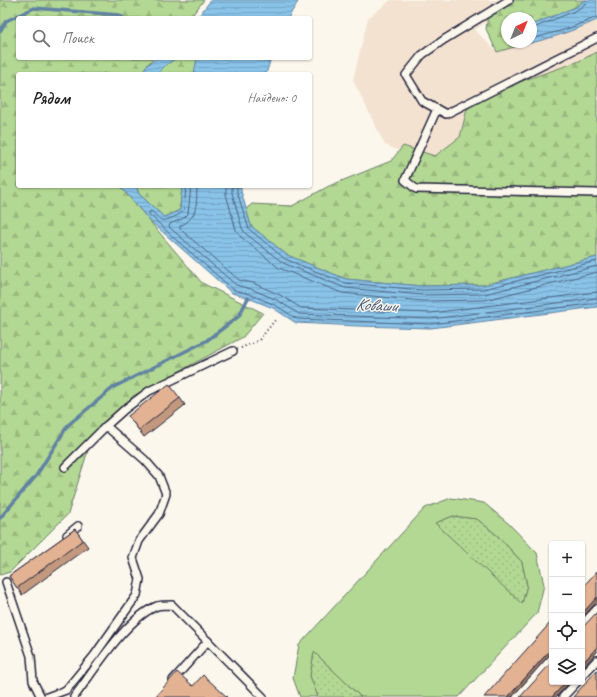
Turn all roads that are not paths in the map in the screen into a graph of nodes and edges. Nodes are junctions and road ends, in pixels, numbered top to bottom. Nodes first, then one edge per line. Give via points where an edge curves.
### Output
1 (509, 0) edge
2 (597, 38) edge
3 (437, 109) junction
4 (597, 193) edge
5 (232, 352) road end
6 (106, 426) junction
7 (65, 467) dead end
8 (78, 526) dead end
9 (60, 540) edge
10 (6, 581) edge
11 (597, 609) edge
12 (585, 622) edge
13 (208, 641) junction
14 (597, 660) edge
15 (549, 661) edge
16 (585, 673) edge
17 (574, 685) edge
18 (168, 686) edge
19 (52, 696) edge
20 (41, 697) edge
21 (74, 697) edge
22 (263, 697) edge
23 (517, 697) edge
24 (563, 697) edge

1 - 3 lane via 422,55 406,75 422,101
2 - 3 lane via 446,114
3 - 4 lane via 405,180 416,189
5 - 6 lane via 149,391
6 - 7 lane
6 - 19 lane via 145,460 159,476 166,494 159,514 139,541 133,558 140,579 137,595 94,656 66,690
8 - 9 lane
10 - 20 lane via 31,656 33,681
11 - 12 lane
13 - 18 lane
13 - 21 lane via 172,605 158,606 144,613 125,629
13 - 22 lane
14 - 16 lane
15 - 23 lane
17 - 24 lane

